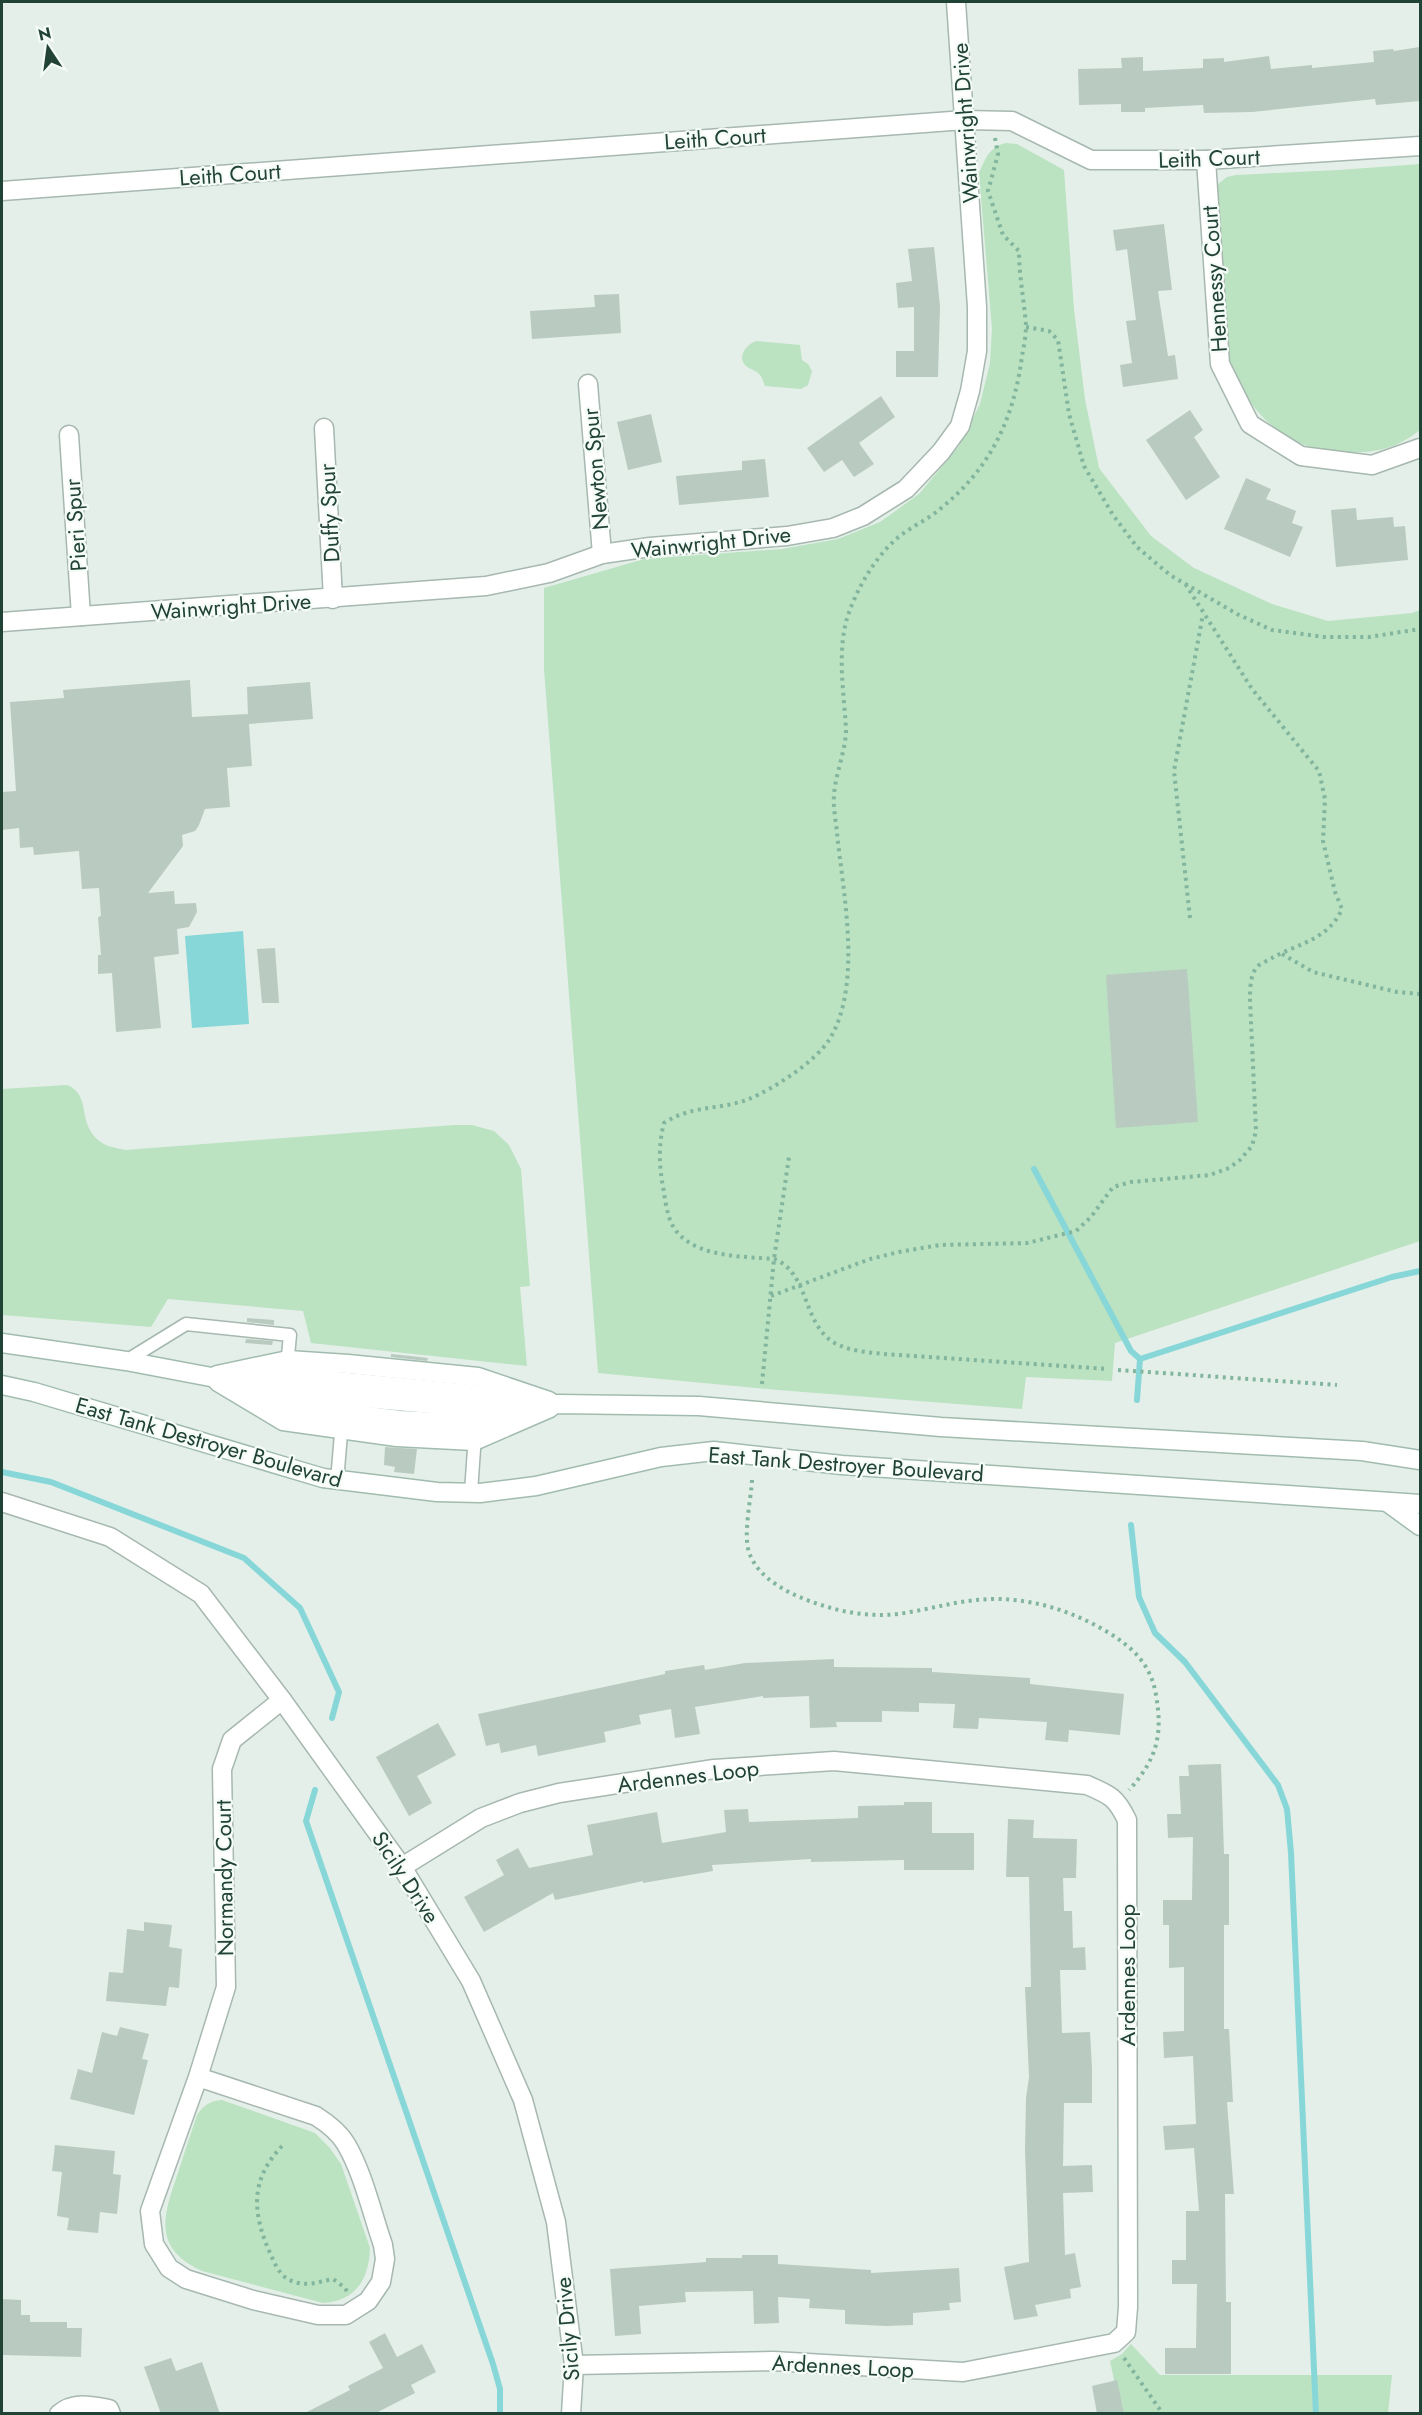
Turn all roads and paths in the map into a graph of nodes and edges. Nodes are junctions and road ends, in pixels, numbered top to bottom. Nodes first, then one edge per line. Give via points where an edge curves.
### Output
1 (956, 2) edge
2 (965, 120) junction
3 (991, 121) junction
4 (1420, 147) edge
5 (1206, 160) junction
6 (2, 191) edge
7 (1026, 327) junction
8 (588, 384) dead end
9 (324, 428) dead end
10 (69, 435) dead end
11 (1420, 448) edge
12 (602, 554) junction
13 (1186, 585) junction
14 (333, 599) junction
15 (1203, 614) junction
16 (81, 616) junction
17 (2, 622) edge
18 (1420, 629) edge
19 (1190, 918) dead end
20 (1281, 953) junction
21 (1420, 994) edge
22 (789, 1157) dead end
23 (774, 1259) junction
24 (800, 1285) junction
25 (771, 1296) junction
26 (2, 1344) edge
27 (126, 1361) junction
28 (1107, 1369) dead end
29 (1118, 1370) dead end
30 (209, 1376) junction
31 (346, 1380) junction
32 (762, 1384) dead end
33 (1337, 1385) dead end
34 (2, 1386) edge
35 (285, 1391) junction
36 (560, 1404) junction
37 (476, 1409) junction
38 (343, 1421) junction
39 (1420, 1460) edge
40 (337, 1480) junction
41 (752, 1480) dead end
42 (471, 1492) junction
43 (2, 1502) edge
44 (1387, 1502) junction
45 (1420, 1504) edge
46 (1420, 1526) edge
47 (282, 1700) junction
48 (1119, 1802) junction
49 (402, 1867) junction
50 (198, 2077) junction
51 (282, 2146) dead end
52 (357, 2308) junction
53 (1114, 2343) junction
54 (574, 2365) junction
55 (59, 2414) edge
56 (111, 2414) edge
57 (571, 2414) edge
58 (1163, 2414) edge

1 - 2 street, Wainwright Drive
2 - 3 street, Leith Court
2 - 6 street, Leith Court
2 - 12 street, Wainwright Drive via 977,351 960,426 941,452 906,489 863,516 833,528
3 - 5 street, Leith Court via 1012,121 1091,160
3 - 7 path via 998,154 988,191 1003,235 1019,251
4 - 5 street, Leith Court
5 - 11 street, Hennessy Court via 1220,364 1250,424 1301,456 1372,465
7 - 13 path via 1049,331 1058,340 1069,414 1084,466 1113,515 1137,547
7 - 23 path via 1007,424 982,466 938,512 893,542 865,577 847,619 843,650 846,732 834,796 849,970 842,1011 829,1040 804,1065 748,1099 678,1114 664,1123 658,1143 667,1209 671,1222 688,1242 708,1251
8 - 12 street, Newton Spur
9 - 14 street, Duffy Spur
10 - 16 street, Pieri Spur
12 - 14 street, Wainwright Drive via 549,573 486,586
13 - 15 path
13 - 18 path via 1272,630 1358,637
14 - 16 street, Wainwright Drive
15 - 19 path via 1174,771
15 - 20 path via 1252,689 1319,771 1325,799 1323,841 1342,909 1336,923 1321,936
16 - 17 street, Wainwright Drive
20 - 21 path via 1313,972
20 - 24 path via 1257,967 1251,981 1256,1131 1252,1146 1229,1168 1210,1175 1113,1187 1076,1231 1053,1238 1027,1243 940,1245 899,1252
22 - 23 path
23 - 24 path via 790,1269
23 - 25 path
24 - 25 path
24 - 28 path via 819,1329 831,1341 849,1349
25 - 32 path
26 - 27 street
27 - 30 street
27 - 35 lane via 186,1324 290,1335
29 - 33 path
30 - 35 street
30 - 35 street
30 - 35 street
31 - 35 street
31 - 35 street
31 - 37 street
31 - 37 street
31 - 38 lane
34 - 40 street, East Tank Destroyer Boulevard
35 - 38 street
36 - 37 street
36 - 37 street
36 - 37 street
36 - 39 street, East Tank Destroyer Boulevard via 699,1406 941,1427 1362,1451
37 - 38 street
37 - 42 lane
38 - 40 lane
40 - 42 street, East Tank Destroyer Boulevard via 437,1492
41 - 48 path via 749,1551 767,1579 789,1592 832,1609 860,1614 909,1612 976,1599 1035,1604 1074,1616 1133,1649 1148,1668 1156,1691 1160,1736 1140,1779
42 - 44 street, East Tank Destroyer Boulevard via 536,1486 661,1457 714,1451 842,1465
43 - 47 street, Sicily Drive via 110,1537 201,1594
44 - 45 street, East Tank Destroyer Boulevard
44 - 46 street
47 - 49 street, Sicily Drive
47 - 50 street, Normandy Court via 232,1740 222,1769 226,1987
48 - 49 street, Ardennes Loop via 1087,1785 834,1761 714,1769 558,1793 520,1803 482,1818
48 - 53 street, Ardennes Loop via 1127,1820 1128,2307 1125,2331
49 - 54 street, Sicily Drive via 471,1981 523,2100 556,2222
50 - 52 street via 316,2116 346,2142 385,2259 381,2282 368,2301
50 - 52 street, Normandy Court via 150,2211 154,2244 169,2268 186,2279 318,2315 346,2315
51 - 52 path via 265,2168 256,2210 274,2263 290,2281 311,2285 333,2279 344,2287
53 - 54 street, Ardennes Loop via 963,2372 773,2361
53 - 58 path
54 - 57 street, Sicily Drive
55 - 56 street via 81,2404 109,2409

